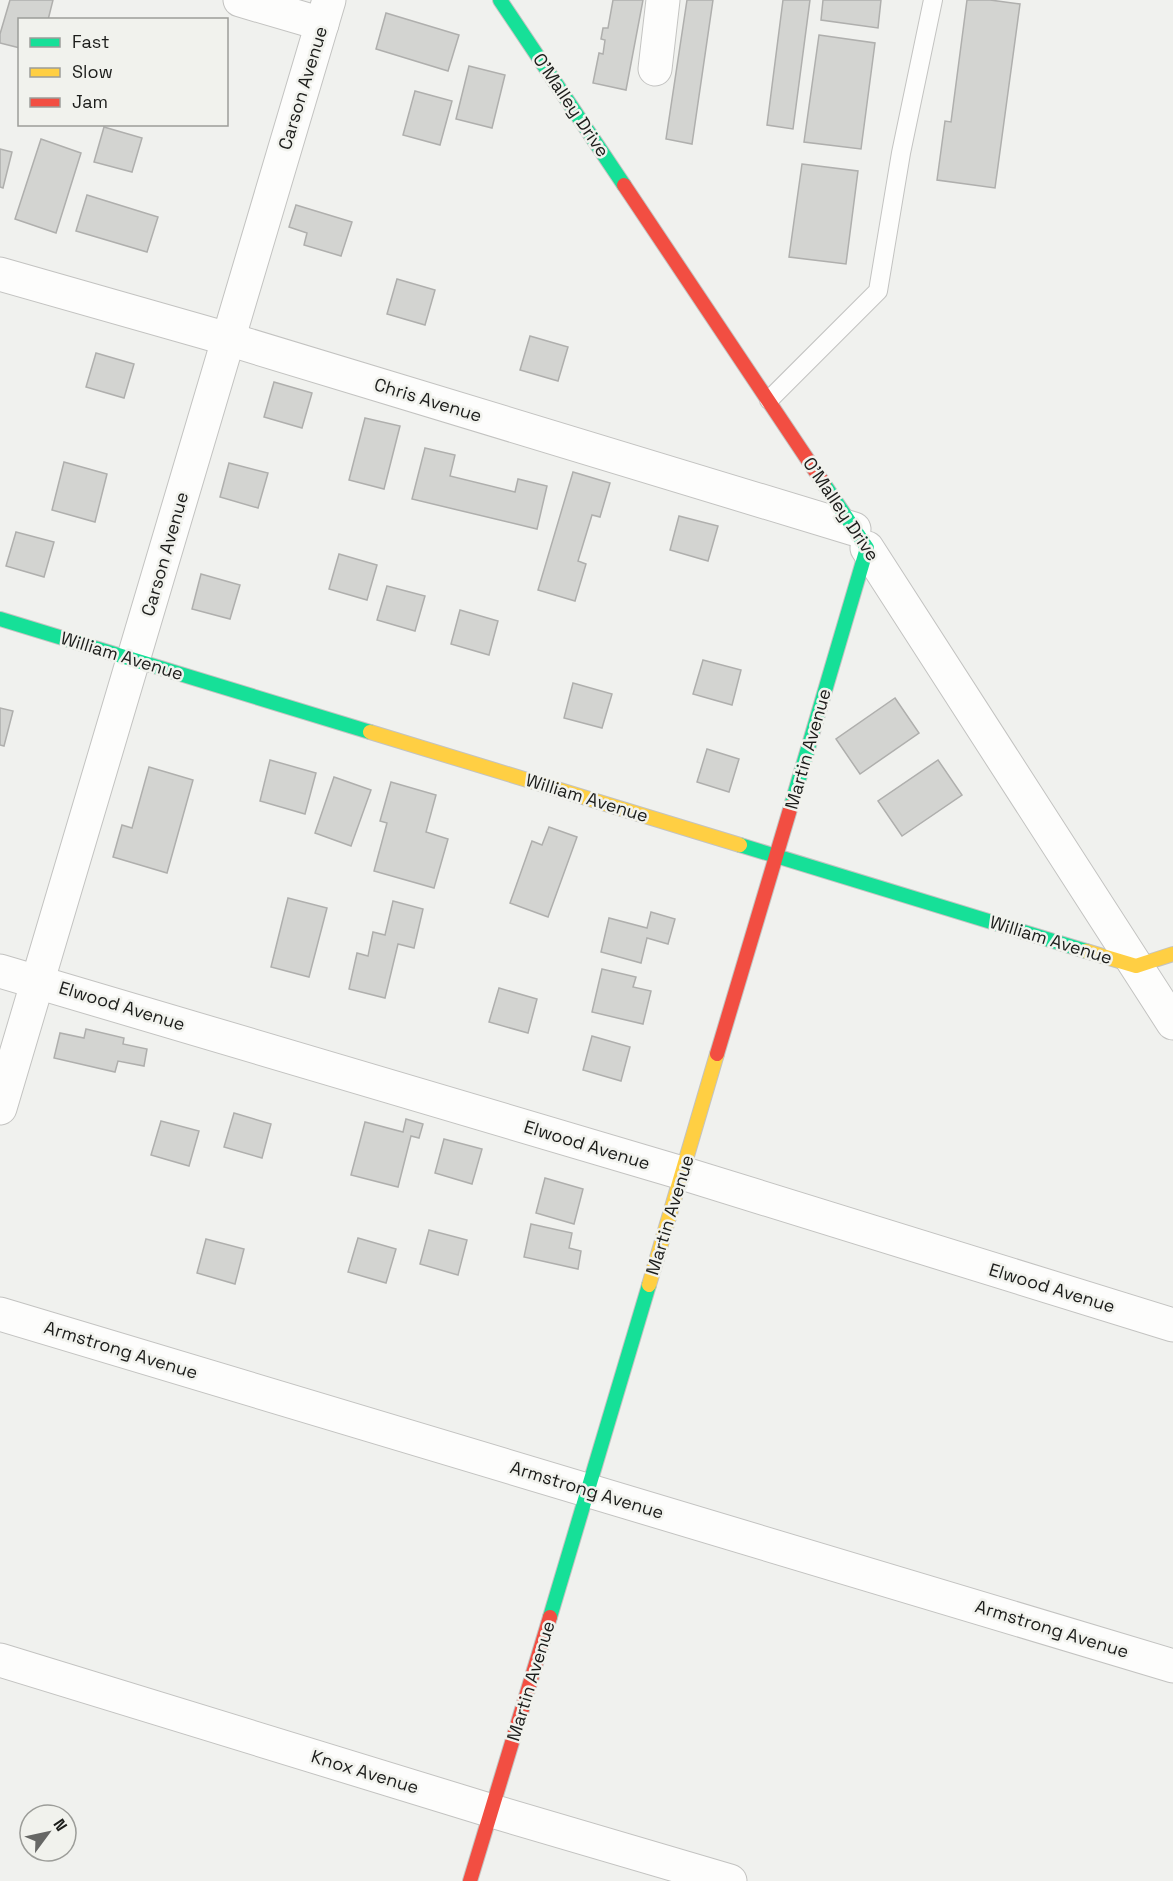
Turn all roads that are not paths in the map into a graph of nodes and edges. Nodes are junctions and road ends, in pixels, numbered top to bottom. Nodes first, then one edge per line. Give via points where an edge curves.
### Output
1 (240, 0) edge
2 (500, 0) edge
3 (663, 0) edge
4 (933, 0) edge
5 (326, 12) edge
6 (655, 69) dead end
7 (0, 274) edge
8 (228, 339) junction
9 (769, 400) junction
10 (861, 539) junction
11 (0, 619) edge
12 (135, 660) junction
13 (776, 856) junction
14 (1173, 954) edge
15 (1136, 966) junction
16 (0, 971) edge
17 (38, 981) junction
18 (1173, 1023) edge
19 (0, 1108) edge
20 (682, 1173) junction
21 (0, 1314) edge
22 (1173, 1325) edge
23 (588, 1490) junction
24 (0, 1660) edge
25 (1173, 1665) edge
26 (492, 1811) junction
27 (470, 1881) edge
28 (730, 1881) edge

1 - 5 street
2 - 9 street, O'Malley Drive
3 - 6 street
4 - 9 lane via 878,291
5 - 8 street, Carson Avenue
7 - 8 street, Chris Avenue
8 - 10 street, Chris Avenue
8 - 12 street, Carson Avenue
9 - 10 street, O'Malley Drive
10 - 13 street, Martin Avenue
10 - 15 street, O'Malley Drive
11 - 12 street, William Avenue
12 - 13 street, William Avenue
12 - 17 street, Carson Avenue
13 - 15 street, William Avenue
13 - 20 street, Martin Avenue
14 - 15 street, William Avenue
15 - 18 street, O'Malley Drive
16 - 17 street, Elwood Avenue
17 - 19 street, Carson Avenue
17 - 20 street, Elwood Avenue
20 - 22 street, Elwood Avenue
20 - 23 street, Martin Avenue
21 - 23 street, Armstrong Avenue
23 - 25 street, Armstrong Avenue
23 - 26 street, Martin Avenue
24 - 26 street, Knox Avenue
26 - 27 street, Martin Avenue
26 - 28 street, Knox Avenue

